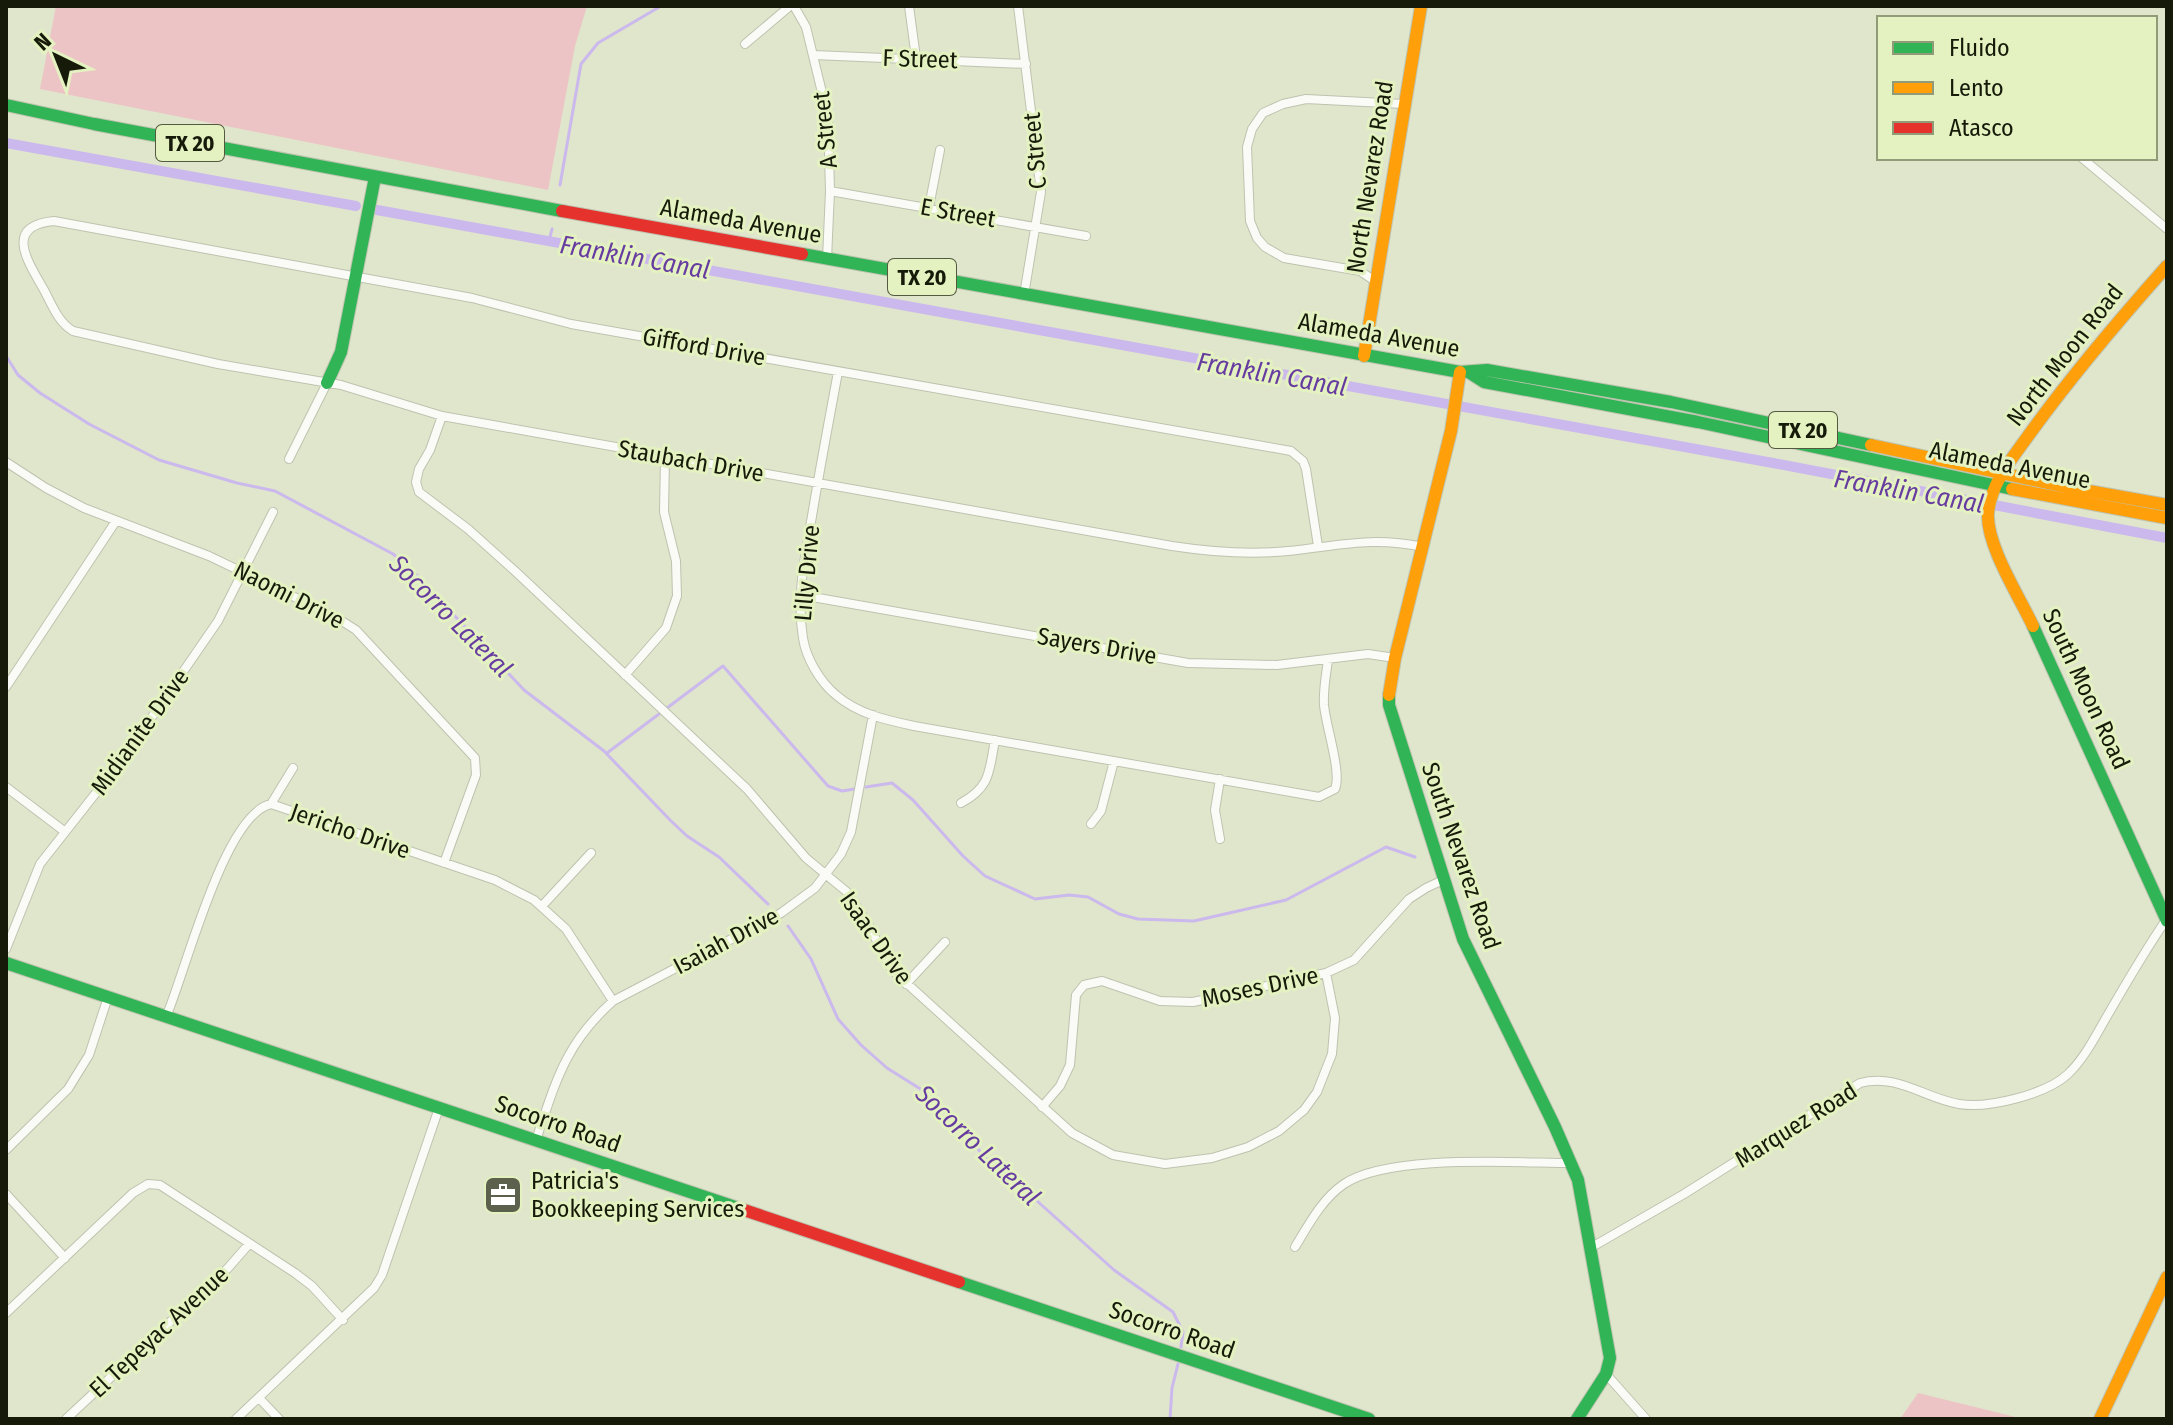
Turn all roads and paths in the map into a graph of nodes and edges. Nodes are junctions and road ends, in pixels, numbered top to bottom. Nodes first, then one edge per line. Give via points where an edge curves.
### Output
1 (792, 6) edge
2 (909, 6) edge
3 (1018, 6) edge
4 (1421, 6) edge
5 (745, 44) dead end
6 (814, 55) junction
7 (916, 58) junction
8 (1026, 64) junction
9 (1404, 104) junction
10 (6, 105) edge
11 (940, 150) dead end
12 (2084, 160) edge
13 (375, 177) junction
14 (830, 191) junction
15 (929, 207) junction
16 (1035, 227) junction
17 (2167, 229) edge
18 (1086, 236) dead end
19 (24, 237) joint
20 (827, 259) junction
21 (2167, 266) edge
22 (356, 277) junction
23 (1375, 281) junction
24 (1024, 295) junction
25 (1364, 356) junction
26 (838, 372) junction
27 (1463, 376) junction
28 (327, 383) junction
29 (442, 416) junction
30 (665, 457) junction
31 (289, 459) dead end
32 (6, 462) edge
33 (2002, 473) junction
34 (817, 483) junction
35 (1994, 490) junction
36 (2167, 505) edge
37 (273, 512) dead end
38 (2167, 518) edge
39 (116, 521) junction
40 (1318, 546) junction
41 (1423, 547) junction
42 (244, 572) junction
43 (801, 595) junction
44 (1395, 658) junction
45 (1328, 660) junction
46 (625, 675) junction
47 (6, 687) edge
48 (873, 715) junction
49 (995, 740) junction
50 (1114, 761) junction
51 (293, 768) dead end
52 (1220, 779) junction
53 (6, 787) edge
54 (961, 803) dead end
55 (271, 804) junction
56 (1091, 824) dead end
57 (64, 831) junction
58 (1220, 839) dead end
59 (591, 853) dead end
60 (444, 863) junction
61 (826, 874) junction
62 (1443, 880) junction
63 (542, 906) junction
64 (2167, 921) edge
65 (945, 942) dead end
66 (6, 949) edge
67 (6, 963) edge
68 (1326, 973) junction
69 (906, 984) junction
70 (108, 997) junction
71 (613, 1001) junction
72 (166, 1017) junction
73 (1042, 1107) junction
74 (439, 1108) junction
75 (536, 1140) junction
76 (6, 1150) edge
77 (1572, 1163) junction
78 (6, 1194) edge
79 (249, 1244) junction
80 (1295, 1247) dead end
81 (1592, 1247) junction
82 (65, 1258) junction
83 (2167, 1277) edge
84 (6, 1313) edge
85 (343, 1320) junction
86 (1606, 1374) junction
87 (259, 1398) junction
88 (66, 1419) edge
89 (236, 1419) edge
90 (279, 1419) edge
91 (1369, 1419) edge
92 (1577, 1419) edge
93 (1646, 1419) edge
94 (2100, 1419) edge

1 - 5 street
1 - 6 street, A Street via 804,21
2 - 7 street
3 - 8 street, C Street
4 - 9 main road, North Nevarez Road
6 - 7 street, F Street
6 - 14 street, A Street via 828,117
7 - 8 street, F Street
8 - 16 street, C Street via 1040,179
9 - 23 main road, North Nevarez Road
9 - 23 street via 1293,101 1263,113 1249,138 1250,221 1257,238 1284,258 1360,271
10 - 13 main road, Alameda Avenue / TX 20
11 - 15 street
12 - 17 street
13 - 20 main road, Alameda Avenue / TX 20
13 - 22 main road
14 - 15 street, E Street
14 - 20 street, A Street
15 - 16 street, E Street
16 - 18 street, E Street
16 - 24 street, C Street
19 - 22 street, Gifford Drive via 42,222 54,221
19 - 28 street, Staubach Drive via 25,257 60,320 73,331
20 - 24 main road, Alameda Avenue / TX 20
21 - 33 main road, North Moon Road via 2099,343
22 - 26 street, Gifford Drive via 487,301 571,324
22 - 28 main road via 341,352
23 - 25 main road, North Nevarez Road
24 - 25 main road, Alameda Avenue / TX 20
25 - 27 main road, Alameda Avenue / TX 20
26 - 34 street, Lilly Drive
26 - 40 street, Gifford Drive via 1291,451 1306,469
27 - 33 main road, Alameda Avenue / TX 20 via 1487,370 1671,402
27 - 35 main road, Alameda Avenue / TX 20 via 1698,422
27 - 41 main road, South Nevarez Road
28 - 29 street, Staubach Drive
28 - 31 street
29 - 30 street, Staubach Drive
29 - 46 street, Isaac Drive via 416,477 419,492 468,529
30 - 34 street, Staubach Drive
30 - 46 street via 664,512 676,561 677,596 666,628
32 - 39 street, Naomi Drive via 46,488
33 - 35 main road, South Moon Road
33 - 36 main road, Alameda Avenue / TX 20
34 - 40 street, Staubach Drive via 1227,554
34 - 43 street, Lilly Drive
35 - 38 main road, Alameda Avenue / TX 20
35 - 64 main road, South Moon Road via 1988,515 1993,542
37 - 42 street, Midianite Drive
39 - 42 street, Naomi Drive
39 - 47 street
40 - 41 street, Staubach Drive via 1383,541
41 - 44 main road, South Nevarez Road
42 - 57 street, Midianite Drive via 162,703
42 - 60 street, Naomi Drive via 356,630 472,753 476,775
43 - 45 street, Sayers Drive via 1188,663
43 - 48 street, Lilly Drive via 805,646 819,676 851,707
44 - 45 street, Sayers Drive via 1368,654
44 - 62 main road, South Nevarez Road via 1392,717
45 - 52 street, Lilly Drive via 1323,701 1338,775 1335,789 1309,797
46 - 61 street, Isaac Drive via 747,789
48 - 49 street, Lilly Drive
48 - 61 street, Isaiah Drive via 851,832
49 - 50 street, Lilly Drive
49 - 54 street via 983,788
50 - 52 street, Lilly Drive
50 - 56 street via 1101,811
51 - 55 street
52 - 58 street via 1215,810
53 - 57 street
55 - 60 street, Jericho Drive
55 - 72 street, Jericho Drive via 255,812 221,863
57 - 66 street, Midianite Drive via 40,864
59 - 63 street
60 - 63 street, Jericho Drive via 495,880
61 - 69 street, Isaac Drive via 856,904 892,970
61 - 71 street, Isaiah Drive via 781,913
62 - 68 street, Moses Drive via 1409,899 1354,960
62 - 77 main road, South Nevarez Road via 1470,955
63 - 71 street, Jericho Drive via 571,935
64 - 81 street, Marquez Road via 2063,1079 2002,1102 1974,1106 1883,1079 1860,1083
65 - 69 street
67 - 70 main road, Socorro Road
68 - 73 street, Moses Drive via 1180,1003 1092,982 1076,995 1070,1065
68 - 73 street, Isaac Drive via 1335,1018 1332,1054 1320,1086 1295,1119 1248,1147 1186,1163 1135,1160 1084,1140
69 - 73 street, Isaac Drive
70 - 72 main road, Socorro Road
70 - 76 street via 89,1055 68,1089
71 - 75 street, Isaiah Drive via 585,1028 565,1060
72 - 74 main road, Socorro Road
74 - 75 main road, Socorro Road
74 - 85 street via 382,1275
75 - 91 main road, Socorro Road
77 - 80 street via 1437,1163 1368,1175 1334,1191
77 - 81 main road, South Nevarez Road
78 - 82 street
79 - 82 street via 151,1183 133,1193
79 - 85 street via 312,1286
79 - 88 street, El Tepeyac Avenue
81 - 86 main road, South Nevarez Road via 1609,1350
82 - 84 street
83 - 94 main road
85 - 87 street
86 - 92 main road
86 - 93 street
87 - 89 street
87 - 90 street

